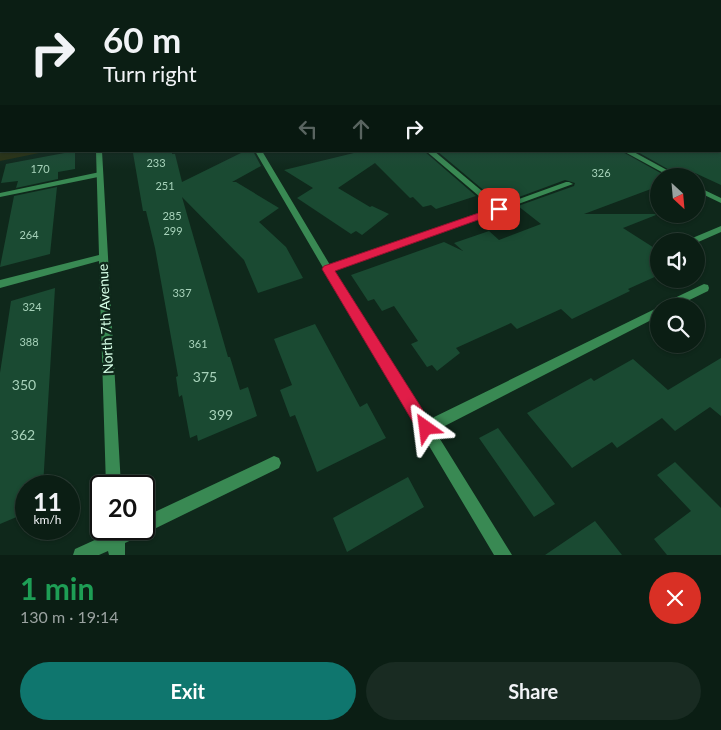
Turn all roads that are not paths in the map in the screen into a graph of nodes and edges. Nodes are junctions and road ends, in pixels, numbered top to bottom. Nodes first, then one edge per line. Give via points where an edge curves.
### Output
1 (99, 152) edge
2 (259, 152) edge
3 (430, 152) edge
4 (628, 152) edge
5 (659, 168) edge
6 (100, 174) junction
7 (569, 184) dead end
8 (705, 193) edge
9 (0, 195) edge
10 (721, 201) edge
11 (499, 209) junction
12 (721, 229) edge
13 (705, 236) edge
14 (102, 257) junction
15 (328, 269) junction
16 (0, 284) edge
17 (704, 288) dead end
18 (684, 298) edge
19 (650, 316) edge
20 (426, 428) junction
21 (274, 463) dead end
22 (113, 475) edge
23 (155, 520) edge
24 (105, 540) edge
25 (116, 540) edge
26 (81, 555) edge
27 (117, 555) edge
28 (504, 555) edge

1 - 6 street, North 7th Avenue
2 - 15 street
3 - 11 street
4 - 5 street
6 - 9 street
6 - 14 street, North 7th Avenue
7 - 11 street
8 - 10 street
11 - 15 street
12 - 13 street
14 - 16 street
14 - 22 street, North 7th Avenue
15 - 20 street
17 - 18 street
19 - 20 street
20 - 28 street
21 - 23 street
24 - 26 street
25 - 27 street

